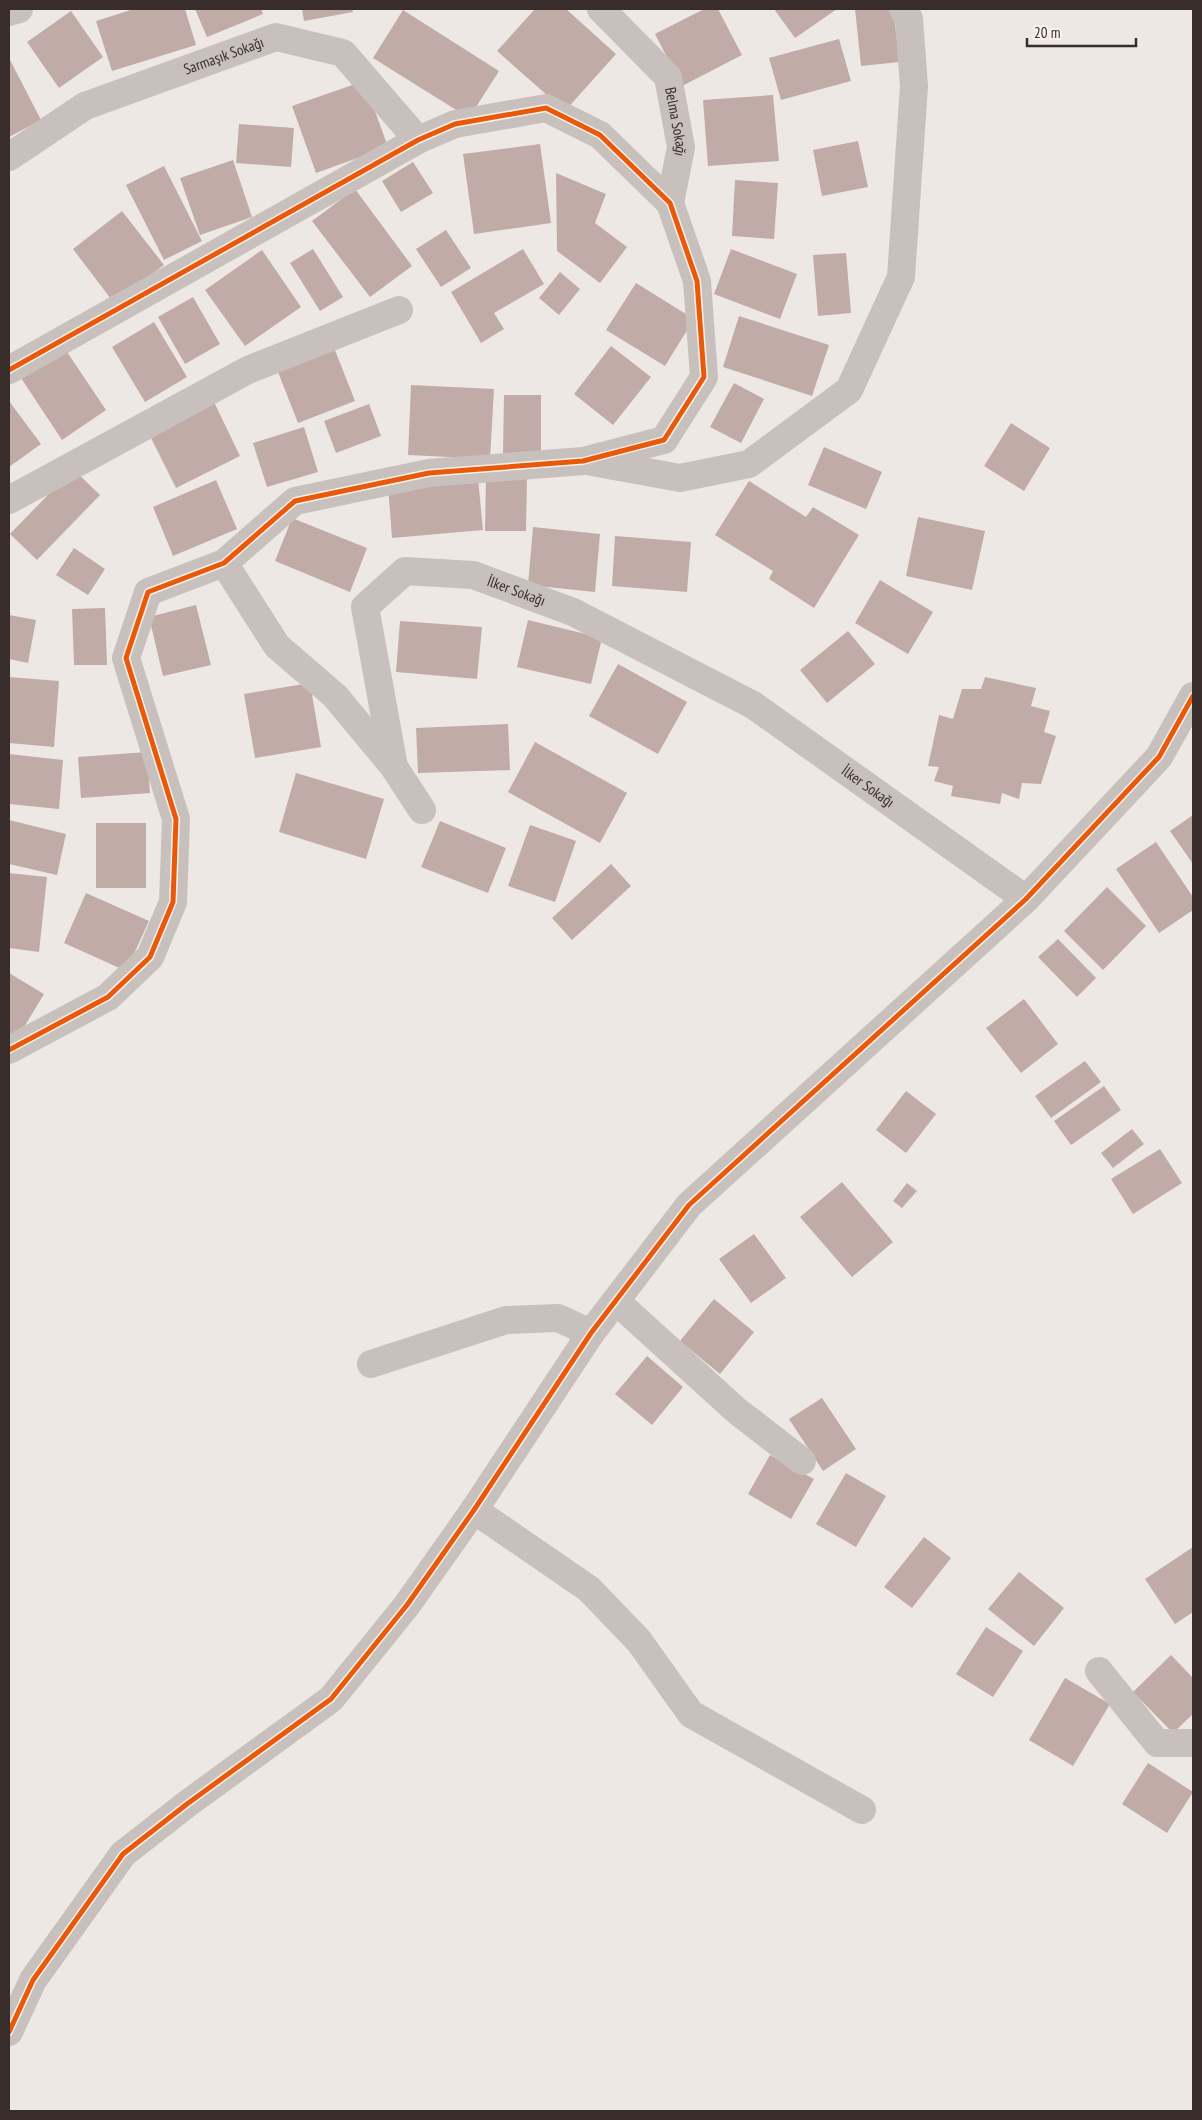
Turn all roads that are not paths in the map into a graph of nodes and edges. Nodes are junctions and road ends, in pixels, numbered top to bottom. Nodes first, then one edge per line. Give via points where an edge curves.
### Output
1 (19, 9) edge
2 (601, 9) edge
3 (903, 9) edge
4 (9, 12) edge
5 (418, 140) junction
6 (9, 157) edge
7 (670, 203) junction
8 (399, 310) dead end
9 (9, 370) edge
10 (583, 461) junction
11 (9, 500) edge
12 (224, 563) junction
13 (1193, 696) edge
14 (394, 767) junction
15 (422, 810) dead end
16 (1026, 899) junction
17 (9, 1050) edge
18 (616, 1301) junction
19 (591, 1333) junction
20 (371, 1364) dead end
21 (802, 1461) dead end
22 (474, 1510) junction
23 (1099, 1671) dead end
24 (1193, 1743) edge
25 (862, 1810) dead end
26 (33, 1980) junction
27 (9, 1993) edge
28 (9, 2032) edge

1 - 4 street
2 - 7 street, Belma Sokağı via 668,77 681,147
3 - 10 street via 909,20 914,86 901,277 849,390 750,464 680,478
5 - 6 street, Sarmaşık Sokağı via 343,53 276,38 85,106
5 - 7 street via 455,124 546,108 600,135
5 - 9 street
7 - 10 street via 697,281 704,377 664,440
8 - 11 street via 248,370
10 - 12 street via 429,472 296,500
12 - 14 street via 278,646 335,696
12 - 17 street via 148,592 126,658 176,818 173,902 150,957 108,998
13 - 16 street via 1159,757
14 - 15 street
14 - 16 street, İlker Sokağı via 365,607 406,571 473,575 574,612 753,704
16 - 18 street via 689,1206
18 - 19 street
18 - 21 street via 737,1411
19 - 20 street via 558,1318 506,1320
19 - 22 street
22 - 25 street via 589,1589 639,1641 691,1714
22 - 26 street via 407,1605 331,1699 123,1854
23 - 24 street via 1157,1742
26 - 27 street
26 - 28 street

